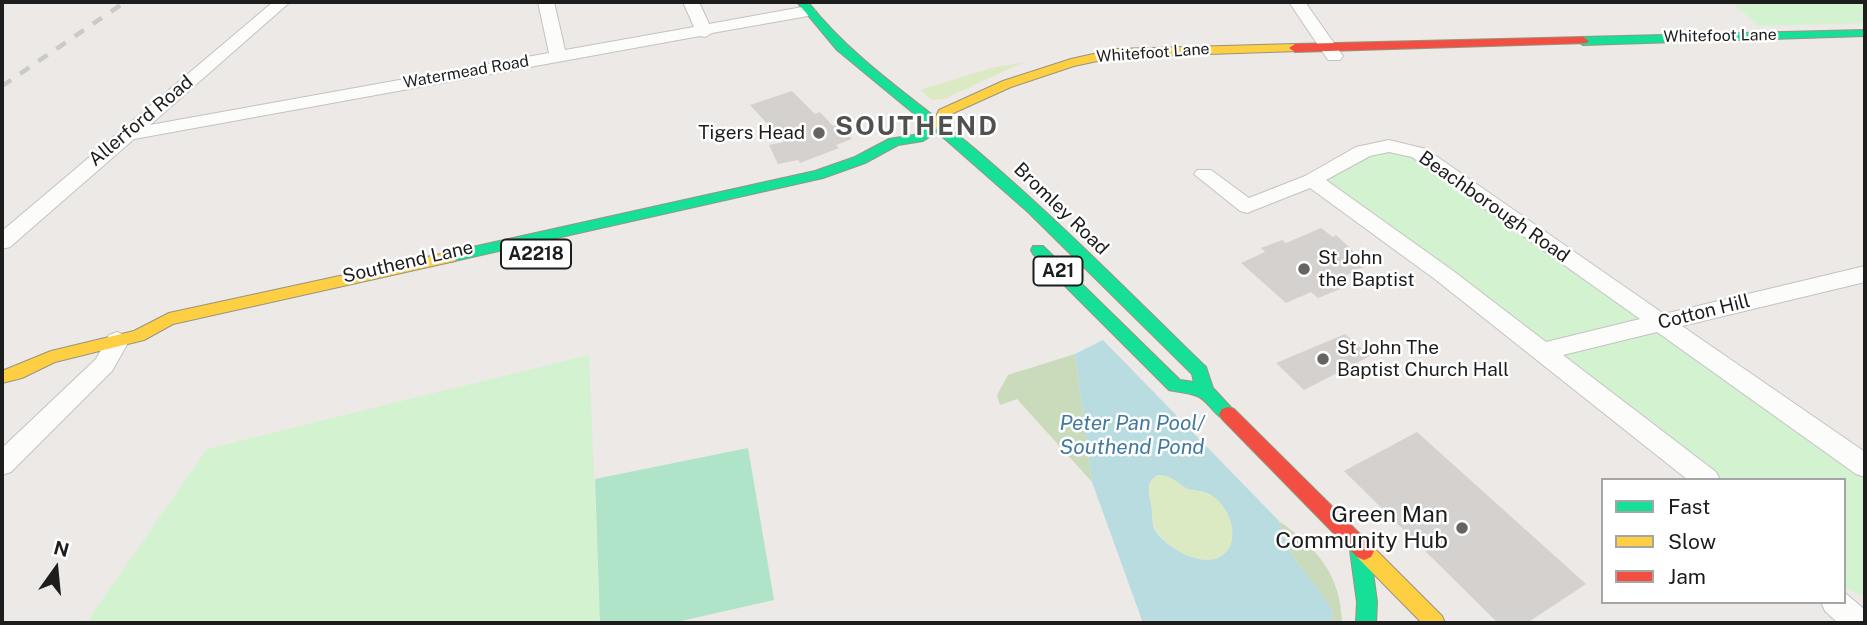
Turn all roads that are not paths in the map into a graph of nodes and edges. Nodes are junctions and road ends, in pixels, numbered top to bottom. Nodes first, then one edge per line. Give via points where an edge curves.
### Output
1 (282, 2) edge
2 (546, 2) edge
3 (691, 2) edge
4 (1297, 2) edge
5 (805, 7) edge
6 (705, 32) junction
7 (1865, 33) edge
8 (1865, 44) edge
9 (1331, 51) junction
10 (558, 55) junction
11 (867, 76) junction
12 (877, 100) dead end
13 (900, 122) dead end
14 (937, 126) junction
15 (125, 135) junction
16 (918, 138) junction
17 (934, 149) dead end
18 (904, 156) dead end
19 (1204, 174) dead end
20 (852, 180) dead end
21 (1312, 180) junction
22 (789, 189) junction
23 (1023, 236) dead end
24 (2, 242) edge
25 (1865, 274) edge
26 (1661, 323) junction
27 (128, 339) junction
28 (166, 339) dead end
29 (21, 351) dead end
30 (1544, 351) junction
31 (51, 357) junction
32 (2, 377) edge
33 (1205, 391) junction
34 (2, 464) edge
35 (1865, 466) edge
36 (1704, 478) edge
37 (1360, 550) junction
38 (1837, 604) edge
39 (1366, 623) edge
40 (1434, 623) edge
41 (1859, 623) edge

1 - 15 street, Allerford Road
2 - 10 street
3 - 6 street
4 - 9 street
5 - 6 street, Watermead Road
5 - 11 main road, Bromley Road / A21
6 - 10 street, Watermead Road
7 - 9 main road, Whitefoot Lane
8 - 9 main road, Whitefoot Lane
9 - 14 main road, Whitefoot Lane via 1096,67 1034,87 969,120
9 - 14 main road, Whitefoot Lane via 1145,50 1088,57 1020,77 944,113
10 - 15 street, Watermead Road
11 - 12 main road, Bromley Road / A21
11 - 14 main road, Bromley Road / A21 via 900,95
13 - 16 main road
14 - 16 main road, Southend Lane / A2218
14 - 33 main road, Bromley Road / A21 via 976,157 1200,371
15 - 24 street, Allerford Road
16 - 17 main road
16 - 18 main road, Southend Lane / A2218 via 916,150
16 - 22 main road, Southend Lane / A2218 via 894,142
19 - 21 street, Beachborough Road via 1248,206
20 - 22 main road, Southend Lane / A2218
21 - 26 street, Beachborough Road via 1370,147 1410,150
21 - 30 street
22 - 27 main road, Southend Lane / A2218 via 468,264 169,319
23 - 33 main road, A21 via 1175,385
25 - 26 street, Cotton Hill
26 - 30 street, Cotton Hill
26 - 35 street, Beachborough Road
27 - 28 main road, Southend Lane / A2218
27 - 31 main road, Southend Lane / A2218
27 - 34 street
29 - 31 main road, Southend Lane / A2218
30 - 36 street
31 - 32 main road, Southend Lane / A2218
33 - 37 main road, Bromley Road / A21
37 - 39 main road
37 - 40 main road, Bromley Road / A21
38 - 41 street

